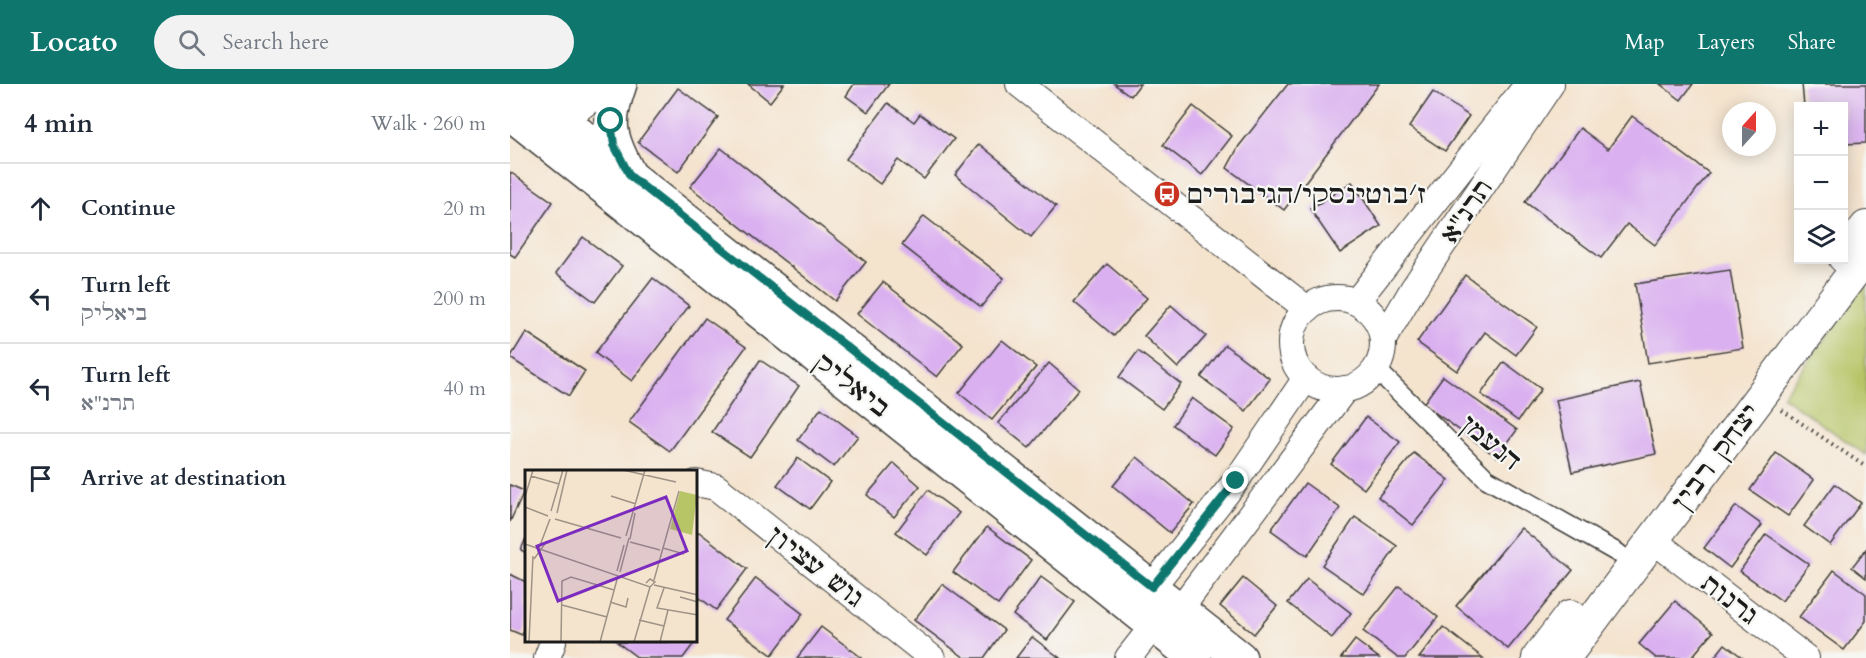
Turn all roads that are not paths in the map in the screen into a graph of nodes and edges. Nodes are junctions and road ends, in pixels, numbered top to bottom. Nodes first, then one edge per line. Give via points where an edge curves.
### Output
1 (605, 84) edge
2 (620, 84) edge
3 (1019, 84) edge
4 (1528, 84) edge
5 (1551, 84) edge
6 (528, 107) edge
7 (630, 176) junction
8 (1866, 227) edge
9 (1848, 250) edge
10 (1866, 256) edge
11 (1837, 264) edge
12 (1356, 302) junction
13 (1307, 309) junction
14 (1383, 340) junction
15 (1376, 369) junction
16 (1306, 378) junction
17 (1344, 389) junction
18 (698, 483) edge
19 (1653, 540) junction
20 (1618, 553) junction
21 (1152, 587) junction
22 (1167, 617) junction
23 (553, 643) edge
24 (547, 658) edge
25 (932, 658) edge
26 (1128, 658) edge
27 (1195, 658) edge
28 (1240, 658) edge
29 (1538, 658) edge
30 (1564, 658) edge
31 (1806, 658) edge

1 - 6 street via 578,105
2 - 7 main road via 611,121 614,145
3 - 13 street
4 - 12 street, תרנ"א
5 - 14 street, תרנ"א
6 - 7 main road, ביאליק
6 - 22 main road, ביאליק
7 - 21 main road, ביאליק
8 - 9 street, יצחק רבין
10 - 19 street, יצחק רבין
11 - 20 street, יצחק רבין
12 - 13 street via 1330,298
12 - 14 street via 1374,317
13 - 16 street via 1292,335 1296,366
14 - 15 street
15 - 17 street via 1362,382
15 - 20 street, הנעמן via 1487,479
16 - 17 street via 1317,386
16 - 21 street via 1236,481
17 - 22 street
18 - 25 street, גוש עציון via 716,487
19 - 30 street, יצחק רבין
19 - 31 street, גרנות
20 - 29 street, יצחק רבין
21 - 22 main road, ביאליק
22 - 26 street
22 - 27 main road, ביאליק
22 - 28 main road, ביאליק
23 - 24 street

